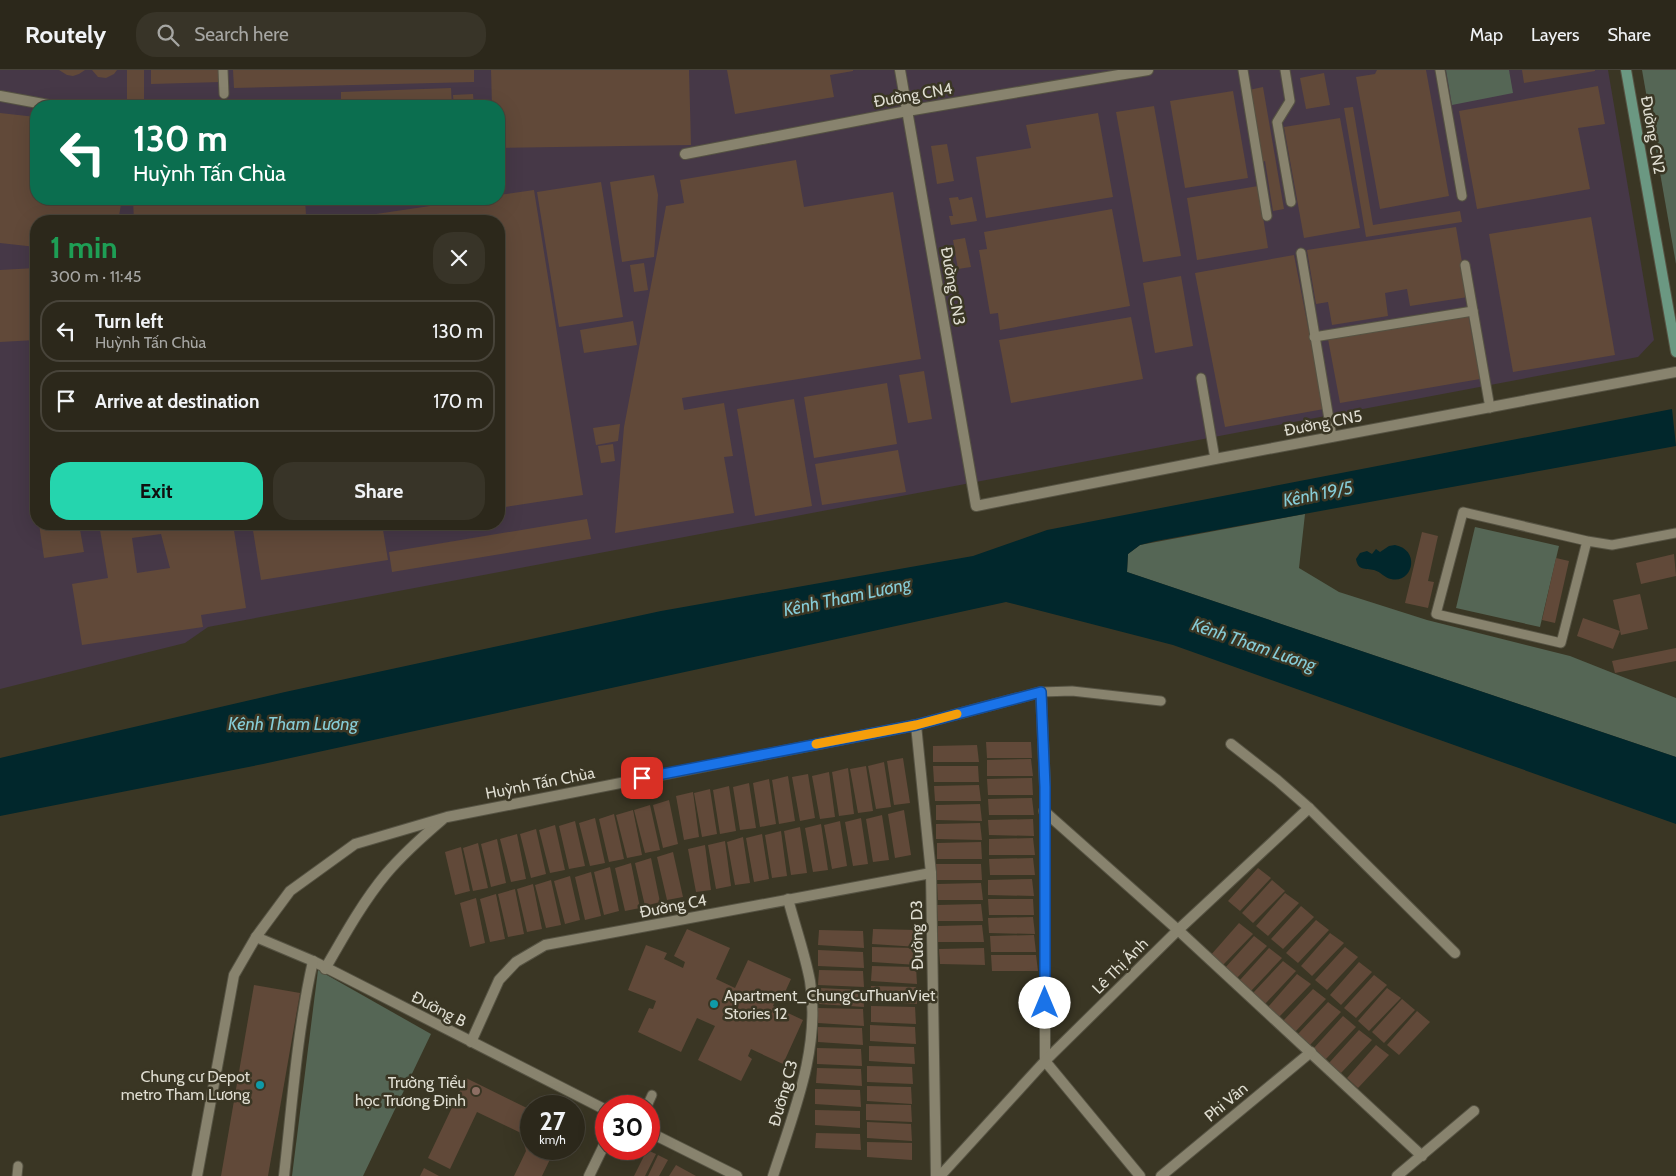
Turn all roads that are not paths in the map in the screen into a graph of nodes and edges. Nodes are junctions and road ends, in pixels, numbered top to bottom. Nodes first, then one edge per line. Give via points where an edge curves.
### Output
1 (223, 70) edge
2 (900, 70) edge
3 (1148, 70) edge
4 (1243, 70) edge
5 (1285, 70) edge
6 (1440, 70) edge
7 (1626, 70) edge
8 (224, 94) dead end
9 (0, 96) edge
10 (30, 102) edge
11 (907, 111) junction
12 (685, 154) dead end
13 (1462, 196) dead end
14 (1291, 202) dead end
15 (1267, 216) dead end
16 (1301, 253) dead end
17 (1466, 265) dead end
18 (1473, 311) junction
19 (1314, 338) junction
20 (1676, 352) edge
21 (1676, 372) edge
22 (1201, 378) dead end
23 (1490, 408) junction
24 (1332, 437) junction
25 (1215, 459) junction
26 (976, 506) joint
27 (1676, 533) edge
28 (1587, 540) junction
29 (1041, 692) junction
30 (1161, 701) dead end
31 (916, 725) junction
32 (1231, 744) dead end
33 (1309, 808) junction
34 (1044, 811) junction
35 (447, 817) junction
36 (931, 873) junction
37 (788, 899) junction
38 (1178, 930) junction
39 (256, 937) junction
40 (1455, 953) dead end
41 (313, 961) junction
42 (326, 969) junction
43 (470, 1042) junction
44 (1310, 1052) junction
45 (1045, 1061) junction
46 (595, 1104) edge
47 (1474, 1111) dead end
48 (660, 1137) edge
49 (1422, 1156) junction
50 (597, 1160) edge
51 (18, 1166) dead end
52 (17, 1176) edge
53 (197, 1176) edge
54 (284, 1176) edge
55 (589, 1176) edge
56 (738, 1176) edge
57 (773, 1176) edge
58 (936, 1176) edge
59 (940, 1176) edge
60 (1140, 1176) edge
61 (1161, 1176) edge
62 (1397, 1176) edge

1 - 8 lane
2 - 11 street, Đường CN3
3 - 11 street, Đường CN4
4 - 15 lane
5 - 14 lane via 1290,102 1277,122
6 - 13 lane
7 - 20 street, Đường CN2
9 - 10 street
11 - 12 street, Đường CN4
11 - 26 street, Đường CN3
16 - 19 lane
17 - 18 lane
18 - 19 lane
18 - 23 lane
19 - 24 lane
21 - 23 street, Đường CN5
22 - 25 lane
23 - 24 street, Đường CN5
24 - 25 street, Đường CN5
25 - 26 street, Đường CN5
27 - 28 lane via 1612,545
28 - 28 lane via 1462,512 1436,614 1561,643
29 - 30 lane via 1072,691
29 - 31 street, Huỳnh Tấn Chùa
29 - 34 street
31 - 35 street, Huỳnh Tấn Chùa
31 - 36 street, Đường D3
32 - 33 street
33 - 38 street, Lê Thị Ánh
33 - 40 street
34 - 38 street
34 - 45 street
35 - 39 street, Huỳnh Tấn Chùa via 355,844 290,890
35 - 42 street, Huỳnh Tấn Chùa via 418,840 386,874 355,918
36 - 37 street, Đường C4
36 - 58 street, Đường D3
37 - 43 street, Đường C4 via 545,945 516,962 499,980
37 - 57 street, Đường C3 via 810,982 812,1029 806,1075
38 - 44 street
38 - 45 street, Lê Thị Ánh
39 - 41 street, Đường B
39 - 53 street, Huỳnh Tấn Chùa via 234,974
41 - 42 street, Đường B
41 - 54 street via 307,986
42 - 43 street, Đường B
43 - 46 street, Đường B
44 - 49 street
44 - 61 street, Phi Vân
45 - 59 street, Lê Thị Ánh
45 - 60 street
47 - 49 street
48 - 56 street
49 - 62 street
50 - 55 street
51 - 52 lane

